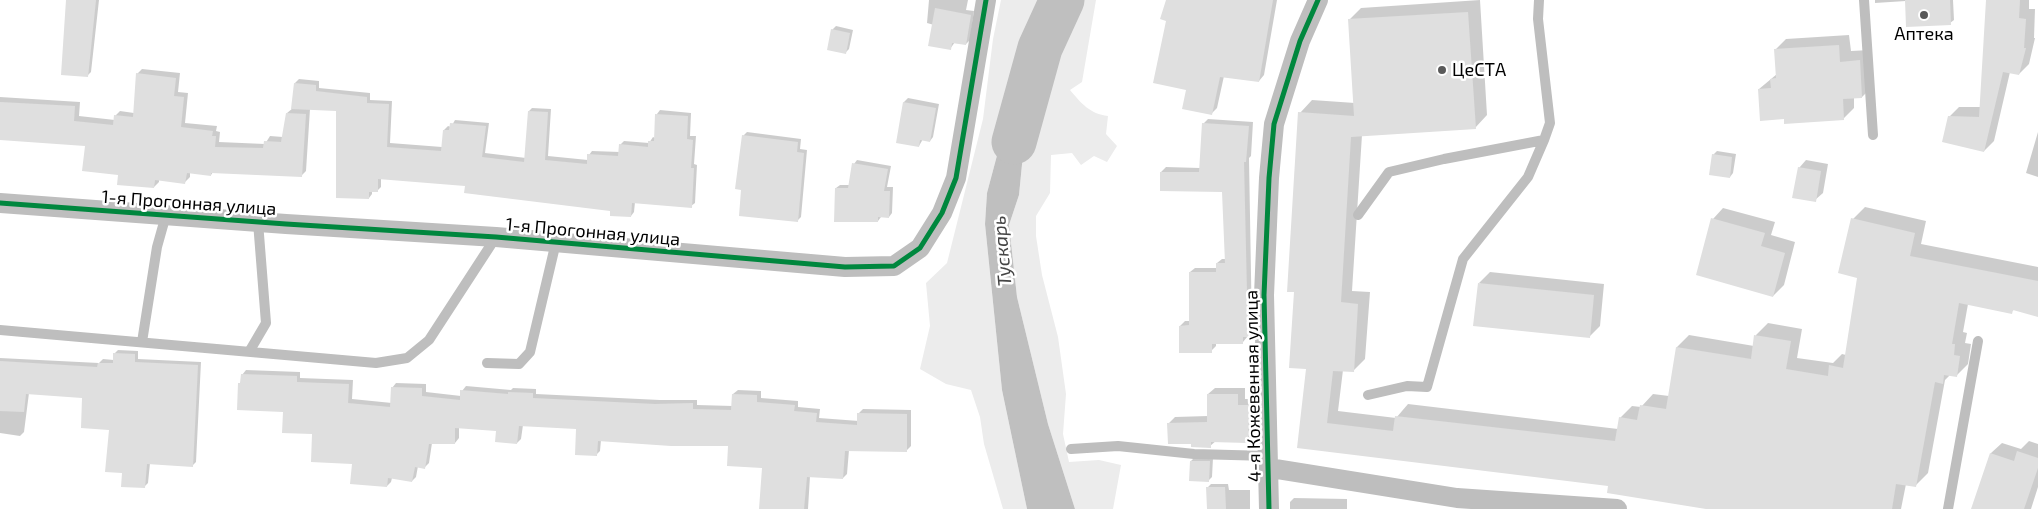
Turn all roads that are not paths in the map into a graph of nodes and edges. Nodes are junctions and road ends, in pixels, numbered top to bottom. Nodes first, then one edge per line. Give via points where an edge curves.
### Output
1 (986, 0) edge
2 (1318, 0) edge
3 (1539, 0) edge
4 (1864, 0) edge
5 (1873, 135) dead end
6 (1544, 140) junction
7 (0, 203) edge
8 (166, 215) junction
9 (1358, 215) dead end
10 (258, 222) junction
11 (496, 237) junction
12 (556, 242) junction
13 (0, 330) edge
14 (1978, 341) dead end
15 (142, 342) junction
16 (249, 352) junction
17 (487, 363) dead end
18 (1368, 395) dead end
19 (1070, 449) dead end
20 (1269, 462) junction
21 (1269, 509) edge
22 (1616, 509) edge
23 (1948, 509) edge

1 - 12 street, 1-я Прогонная улица via 956,178 942,213 920,248 894,266 845,267
2 - 20 street, 4-я Кожевенная улица via 1300,41 1274,124 1264,295
3 - 6 lane via 1538,19 1550,123
4 - 5 lane
6 - 9 lane via 1389,172
6 - 18 lane via 1528,177 1463,259 1428,387 1407,386
7 - 8 street, 1-я Прогонная улица
8 - 10 street, 1-я Прогонная улица
8 - 15 lane via 157,247
10 - 11 street, 1-я Прогонная улица
10 - 16 lane via 266,323
11 - 12 street, 1-я Прогонная улица
11 - 16 lane via 429,340 407,358 376,363
12 - 17 lane via 530,352 520,364
13 - 15 lane
14 - 23 lane
15 - 16 lane
19 - 20 lane via 1118,446
20 - 21 street, 4-я Кожевенная улица
20 - 22 street via 1457,498

